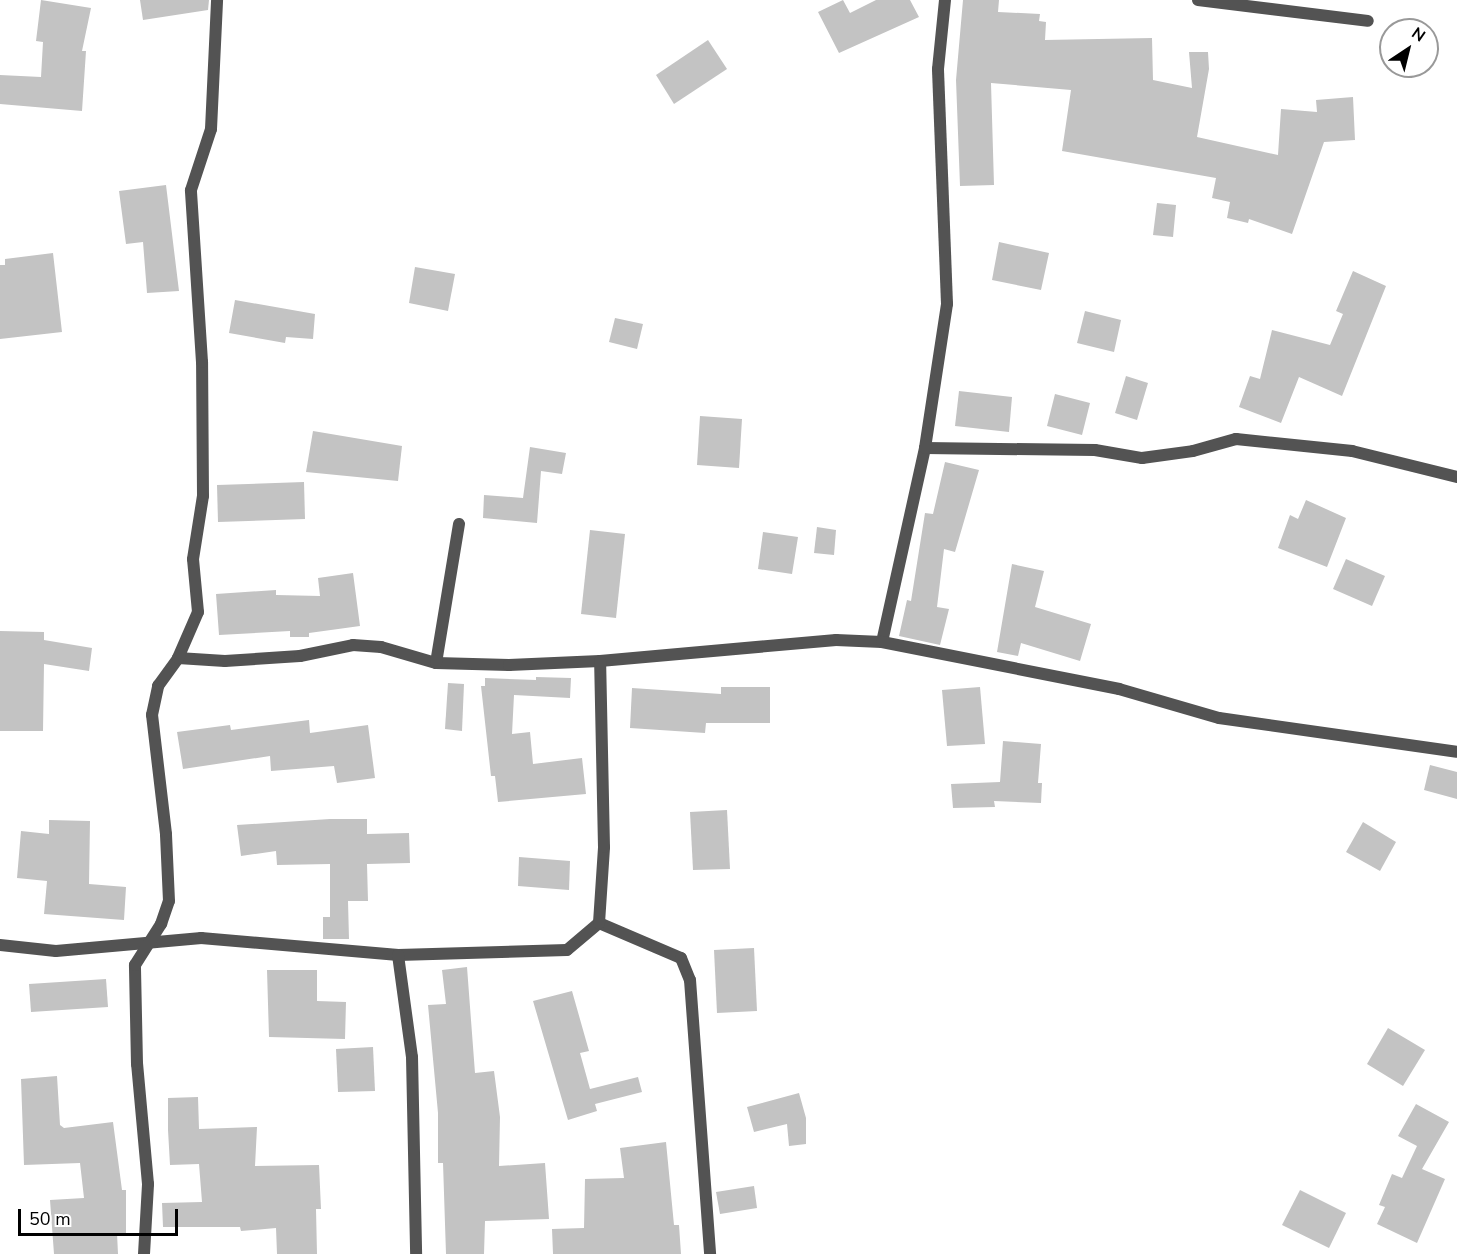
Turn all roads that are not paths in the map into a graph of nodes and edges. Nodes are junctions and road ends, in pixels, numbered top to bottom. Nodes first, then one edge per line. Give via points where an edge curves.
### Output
1 (217, 0) edge
2 (945, 0) edge
3 (1198, 0) edge
4 (1368, 21) dead end
5 (925, 448) junction
6 (1457, 477) edge
7 (459, 524) dead end
8 (882, 642) junction
9 (178, 658) junction
10 (600, 661) junction
11 (436, 663) junction
12 (1457, 752) edge
13 (599, 922) junction
14 (152, 941) junction
15 (0, 945) edge
16 (398, 955) junction
17 (144, 1254) edge
18 (416, 1254) edge
19 (710, 1254) edge

1 - 9 street via 211,129 191,190 202,362 203,496 193,559 198,612
2 - 5 street via 938,69 946,304
3 - 4 street
5 - 6 street via 1095,450 1142,458 1236,440 1352,451
5 - 8 street
7 - 11 street
8 - 10 street via 836,640
8 - 12 street via 1119,689 1218,718
9 - 11 street via 225,662 300,656 353,645 381,647
9 - 14 street via 158,686 152,715 166,834 169,901
10 - 11 street
10 - 13 street via 604,847
13 - 16 street via 567,951
13 - 19 street via 681,958 690,980
14 - 15 street via 56,951
14 - 16 street via 244,939
14 - 17 street via 135,965 136,1064 147,1184
16 - 18 street via 412,1057

